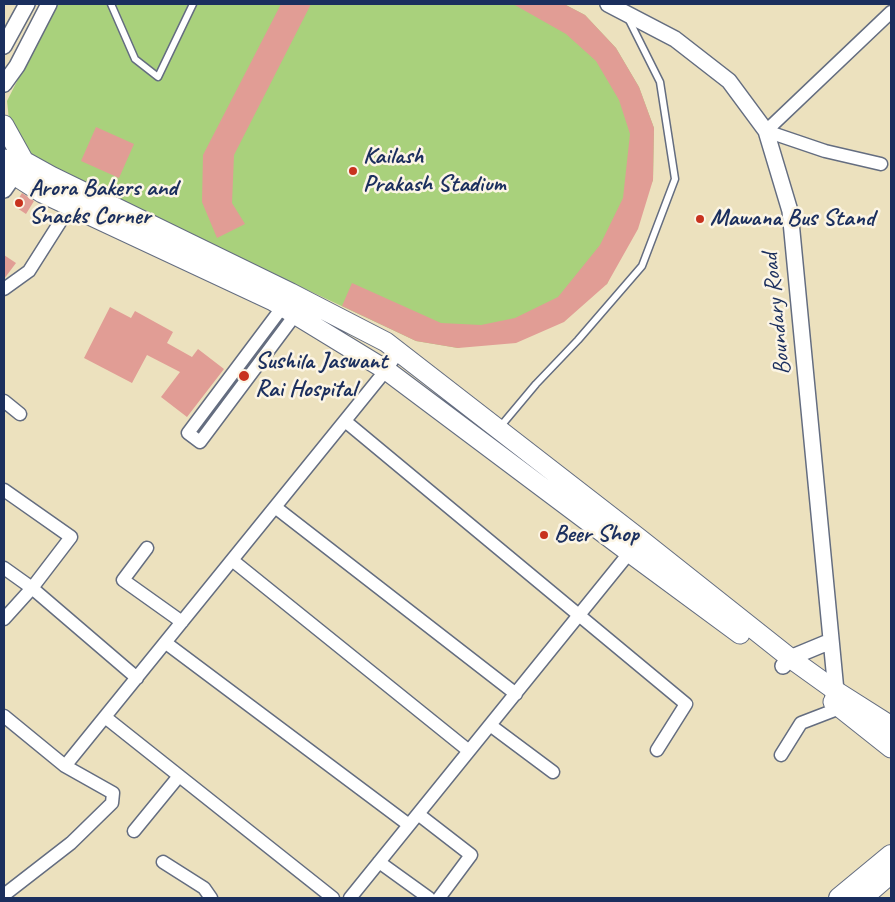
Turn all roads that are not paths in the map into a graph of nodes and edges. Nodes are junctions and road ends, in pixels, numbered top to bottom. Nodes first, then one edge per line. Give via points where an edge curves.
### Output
1 (27, 4) edge
2 (49, 4) edge
3 (111, 4) edge
4 (192, 4) edge
5 (608, 4) edge
6 (625, 12) junction
7 (891, 12) edge
8 (4, 46) edge
9 (4, 84) edge
10 (4, 125) edge
11 (766, 131) junction
12 (4, 158) edge
13 (882, 164) dead end
14 (14, 176) edge
15 (62, 219) dead end
16 (4, 289) edge
17 (290, 305) junction
18 (398, 352) junction
19 (386, 370) junction
20 (4, 402) edge
21 (20, 414) dead end
22 (345, 421) junction
23 (491, 437) junction
24 (4, 490) edge
25 (275, 507) junction
26 (635, 546) junction
27 (147, 548) dead end
28 (232, 560) junction
29 (4, 568) edge
30 (32, 588) junction
31 (579, 616) junction
32 (4, 619) edge
33 (182, 622) junction
34 (831, 641) junction
35 (166, 643) junction
36 (786, 662) junction
37 (137, 678) junction
38 (516, 694) junction
39 (836, 700) junction
40 (4, 716) edge
41 (105, 717) junction
42 (490, 725) junction
43 (891, 726) edge
44 (891, 748) edge
45 (658, 750) dead end
46 (469, 751) junction
47 (781, 755) dead end
48 (65, 766) junction
49 (553, 772) dead end
50 (179, 776) junction
51 (418, 814) junction
52 (409, 825) junction
53 (134, 831) dead end
54 (891, 855) edge
55 (163, 862) dead end
56 (379, 862) junction
57 (891, 873) edge
58 (4, 895) edge
59 (211, 898) edge
60 (333, 898) edge
61 (350, 898) edge
62 (429, 898) edge
63 (439, 898) edge
64 (839, 898) edge
65 (862, 898) edge

1 - 8 street
2 - 9 street via 17,66
3 - 4 lane via 135,59 158,77
5 - 6 street, Boundary Road
6 - 11 street, Boundary Road via 676,39 729,81
6 - 23 lane via 660,82 675,179 642,266
7 - 11 street
10 - 14 main road
11 - 13 street via 825,151
11 - 34 street, Boundary Road via 790,211
12 - 14 main road
14 - 17 main road via 42,193 122,220
15 - 16 street via 29,271
17 - 17 street via 200,442 188,433
17 - 18 main road via 386,342
17 - 19 main road
18 - 19 street
18 - 23 main road
19 - 22 street
19 - 23 main road
20 - 21 street
22 - 25 street
22 - 31 street
23 - 26 main road
24 - 30 street via 71,537
25 - 28 street
25 - 38 street
26 - 31 street
26 - 36 main road
27 - 33 street via 123,580
28 - 33 street
28 - 46 street
29 - 30 street
30 - 32 street
30 - 37 street
31 - 38 street
31 - 45 street via 686,704
33 - 35 street
34 - 36 street
34 - 39 street, Boundary Road
35 - 37 street
35 - 52 street
36 - 39 main road
37 - 41 street
38 - 42 street
39 - 43 main road
39 - 44 main road
39 - 47 street via 800,723
40 - 48 street
41 - 48 street
41 - 50 street
42 - 46 street
42 - 49 street
46 - 51 street
48 - 58 street via 113,793 112,803 71,843
50 - 53 street
50 - 60 street
51 - 52 street
51 - 63 street via 471,855
52 - 56 street
54 - 64 highway
55 - 59 street via 204,888
56 - 61 street
56 - 62 street
57 - 65 highway

